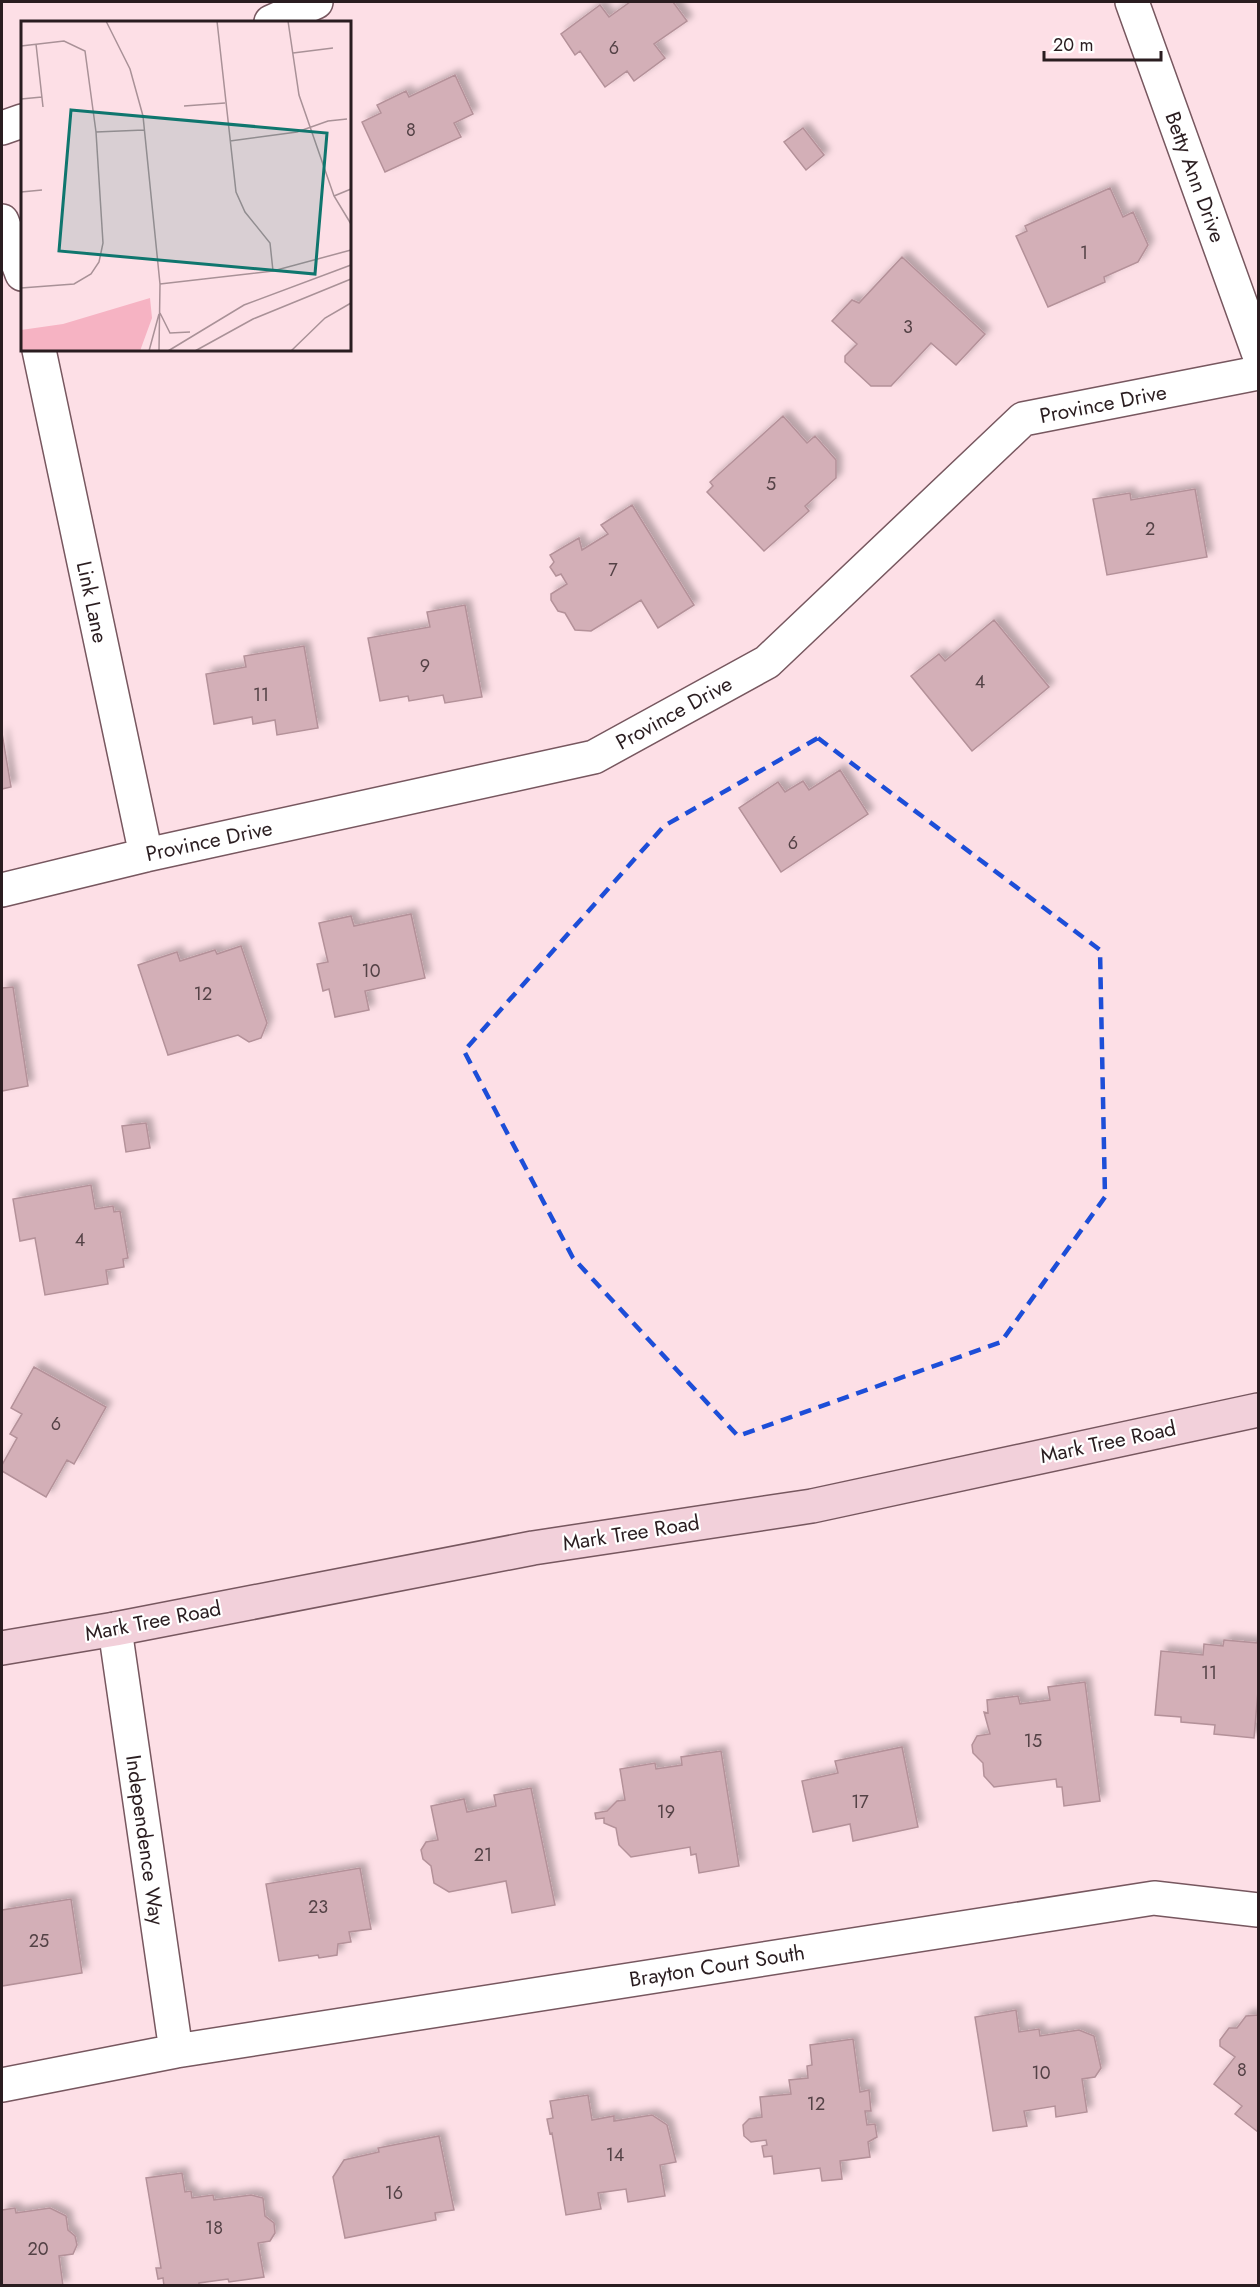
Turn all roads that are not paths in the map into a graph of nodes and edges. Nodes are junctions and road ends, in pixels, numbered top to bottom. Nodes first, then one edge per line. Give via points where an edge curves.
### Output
1 (316, 2) edge
2 (1132, 2) edge
3 (273, 21) edge
4 (21, 121) edge
5 (2, 128) edge
6 (2, 221) edge
7 (21, 271) edge
8 (39, 351) edge
9 (1258, 351) edge
10 (1258, 374) edge
11 (146, 855) junction
12 (2, 890) edge
13 (1258, 1410) edge
14 (115, 1629) junction
15 (2, 1648) edge
16 (1258, 1910) edge
17 (176, 2051) junction
18 (2, 2085) edge

1 - 3 street
2 - 9 street, Betty Ann Drive
4 - 5 street
6 - 7 street
8 - 11 street, Link Lane
10 - 11 street, Province Drive via 1023,419 767,662 594,757
11 - 12 street, Province Drive
13 - 14 main road, Mark Tree Road via 812,1506 533,1548
14 - 15 main road, Mark Tree Road
14 - 17 street, Independence Way
16 - 17 street, Brayton Court South via 1155,1898
17 - 18 street, Brayton Court South

